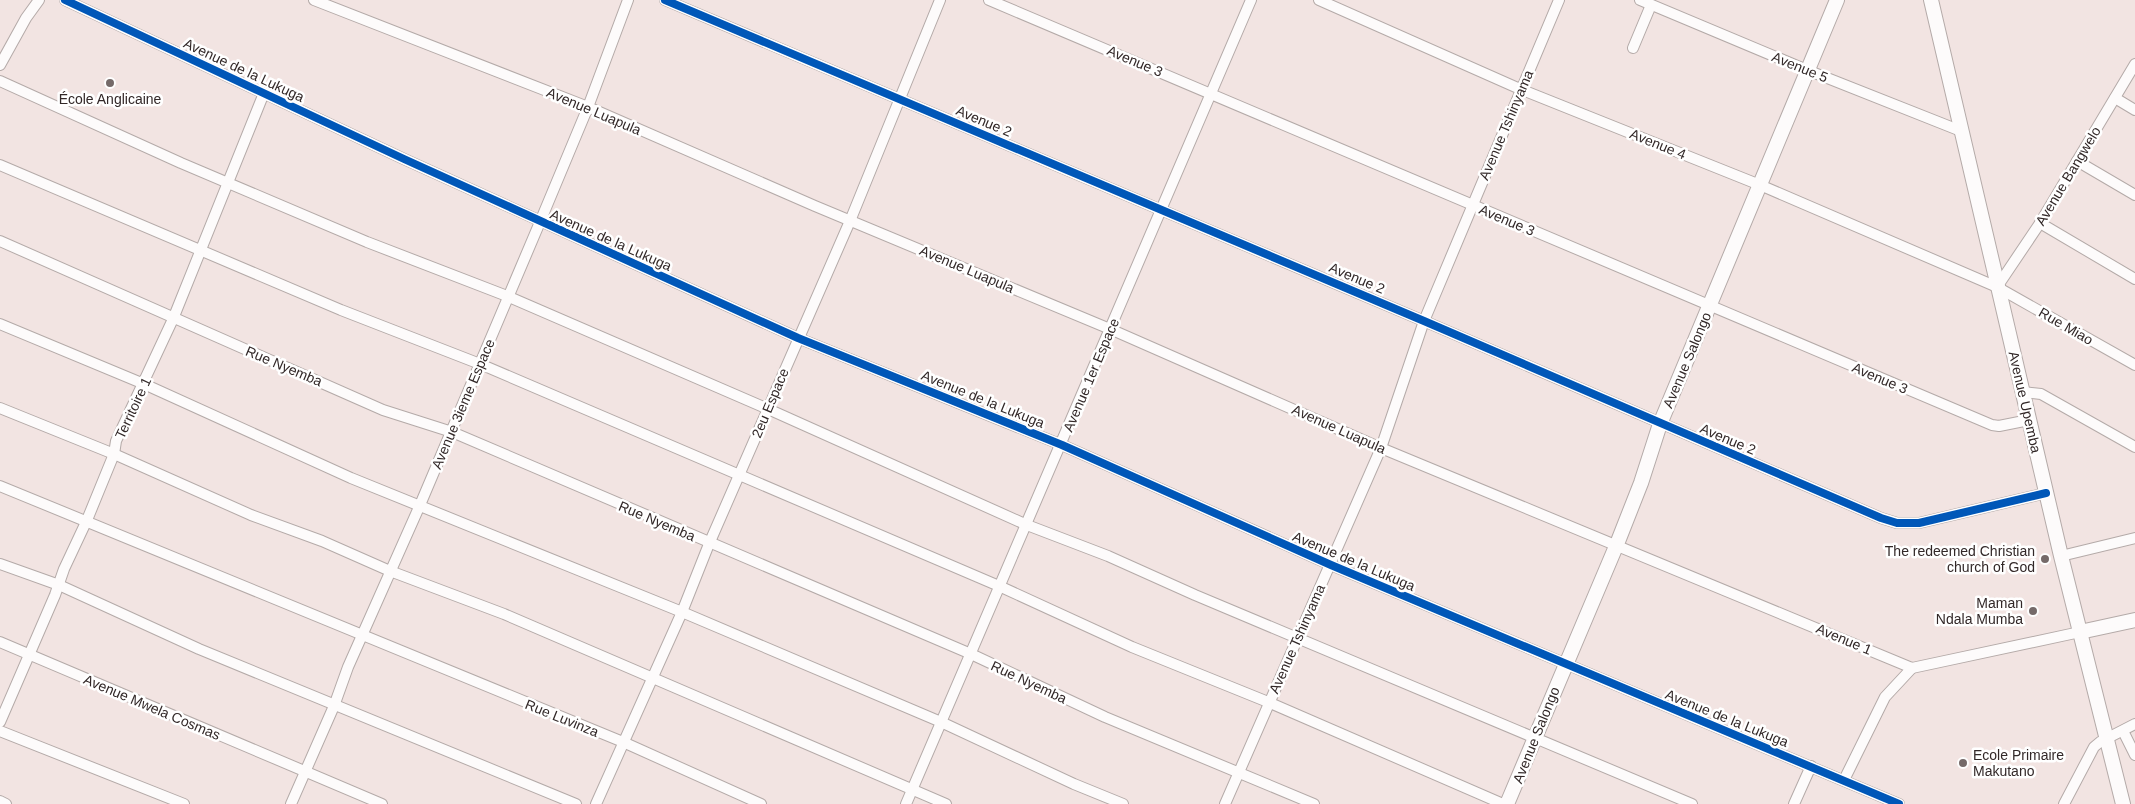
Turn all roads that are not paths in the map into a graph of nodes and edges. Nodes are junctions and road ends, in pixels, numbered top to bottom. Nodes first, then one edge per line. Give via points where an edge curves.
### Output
1 (39, 0) edge
2 (65, 0) edge
3 (314, 0) edge
4 (628, 0) edge
5 (665, 0) edge
6 (940, 0) edge
7 (989, 0) edge
8 (1251, 0) edge
9 (1319, 0) edge
10 (1559, 0) edge
11 (1640, 0) edge
12 (1837, 0) edge
13 (1931, 0) edge
14 (1651, 5) junction
15 (1633, 48) dead end
16 (2135, 64) edge
17 (0, 65) edge
18 (1807, 70) junction
19 (0, 81) edge
20 (1520, 89) junction
21 (264, 93) junction
22 (1211, 94) junction
23 (2115, 98) junction
24 (901, 100) junction
25 (588, 107) junction
26 (2135, 110) edge
27 (1961, 131) junction
28 (2077, 161) junction
29 (0, 165) edge
30 (227, 182) junction
31 (1760, 185) junction
32 (2135, 195) edge
33 (1472, 205) junction
34 (1162, 210) junction
35 (850, 221) junction
36 (540, 222) junction
37 (2040, 224) junction
38 (0, 241) edge
39 (201, 251) junction
40 (2135, 279) edge
41 (1997, 287) junction
42 (507, 296) junction
43 (1709, 306) junction
44 (174, 318) junction
45 (1424, 320) junction
46 (0, 324) edge
47 (1110, 329) junction
48 (798, 338) junction
49 (480, 364) junction
50 (2135, 365) edge
51 (144, 384) junction
52 (2023, 392) junction
53 (0, 408) edge
54 (768, 409) junction
55 (2029, 420) junction
56 (1660, 424) junction
57 (452, 432) junction
58 (1062, 445) junction
59 (2135, 447) edge
60 (1382, 448) junction
61 (114, 454) junction
62 (739, 475) junction
63 (0, 486) edge
64 (2046, 493) junction
65 (420, 505) junction
66 (87, 520) junction
67 (1027, 525) junction
68 (2135, 538) edge
69 (709, 544) junction
70 (1617, 544) junction
71 (2061, 556) junction
72 (0, 564) edge
73 (1331, 565) junction
74 (390, 571) junction
75 (59, 585) junction
76 (999, 586) junction
77 (682, 612) junction
78 (2135, 620) edge
79 (2080, 632) junction
80 (362, 636) junction
81 (1298, 637) junction
82 (0, 642) edge
83 (28, 654) junction
84 (970, 654) junction
85 (1565, 665) junction
86 (1912, 668) junction
87 (652, 678) junction
88 (1268, 702) junction
89 (334, 706) junction
90 (0, 722) edge
91 (942, 722) junction
92 (2135, 724) edge
93 (0, 731) edge
94 (2123, 731) junction
95 (1536, 739) junction
96 (2106, 739) junction
97 (623, 742) junction
98 (2135, 755) edge
99 (1810, 766) junction
100 (1238, 771) junction
101 (305, 772) junction
102 (1844, 780) junction
103 (912, 789) junction
104 (0, 801) edge
105 (6, 804) edge
106 (184, 804) edge
107 (291, 804) edge
108 (382, 804) edge
109 (576, 804) edge
110 (596, 804) edge
111 (761, 804) edge
112 (906, 804) edge
113 (946, 804) edge
114 (1123, 804) edge
115 (1225, 804) edge
116 (1314, 804) edge
117 (1503, 804) edge
118 (1507, 804) edge
119 (1692, 804) edge
120 (1794, 804) edge
121 (1899, 804) edge
122 (2064, 804) edge
123 (2123, 804) edge

1 - 17 street
2 - 21 street, Avenue de la Lukuga
3 - 25 street, Avenue Luapula
4 - 25 street, Avenue 3ieme Espace
5 - 24 street, Avenue 2
6 - 24 street, 2eu Espace
7 - 22 street, Avenue 3
8 - 22 street, Avenue 1er Espace
9 - 20 street, Avenue 4
10 - 20 street, Avenue Tshinyama
11 - 14 street, Avenue 5
12 - 18 street, Avenue Salongo
13 - 27 street, Avenue Upemba
14 - 15 street
14 - 18 street, Avenue 5
16 - 23 street, Avenue Bangwelo
18 - 27 street, Avenue 5
18 - 31 street, Avenue Salongo
19 - 30 street
20 - 31 street, Avenue 4
20 - 33 street, Avenue Tshinyama
21 - 30 street, Territoire 1
21 - 36 street, Avenue de la Lukuga
22 - 33 street, Avenue 3
22 - 34 street, Avenue 1er Espace
23 - 26 street
23 - 28 street, Avenue Bangwelo
24 - 34 street, Avenue 2
24 - 35 street, 2eu Espace
25 - 35 street, Avenue Luapula
25 - 36 street, Avenue 3ieme Espace
27 - 41 street, Avenue Upemba
28 - 32 street
28 - 37 street, Avenue Bangwelo
29 - 39 street
30 - 39 street, Territoire 1
30 - 42 street via 367,242
31 - 41 street, Avenue 4
31 - 43 street, Avenue Salongo
33 - 43 street, Avenue 3
33 - 45 street, Avenue Tshinyama
34 - 45 street, Avenue 2
34 - 47 street, Avenue 1er Espace
35 - 47 street, Avenue Luapula
35 - 48 street, 2eu Espace
36 - 42 street, Avenue 3ieme Espace
36 - 48 street, Avenue de la Lukuga
37 - 40 street
37 - 41 street, Avenue Bangwelo
38 - 44 street, Rue Nyemba
39 - 44 street, Territoire 1
39 - 49 street
41 - 50 street, Rue Miao
41 - 52 street, Avenue Upemba
42 - 49 street, Avenue 3ieme Espace
42 - 54 street
43 - 55 street, Avenue 3 via 1992,425
43 - 56 street, Avenue Salongo
44 - 51 street, Territoire 1
44 - 57 street, Rue Nyemba via 383,410
45 - 56 street, Avenue 2
45 - 60 street, Avenue Tshinyama
46 - 51 street
47 - 58 street, Avenue 1er Espace
47 - 60 street, Avenue Luapula
48 - 54 street, 2eu Espace
48 - 58 street, Avenue de la Lukuga
49 - 57 street, Avenue 3ieme Espace
49 - 62 street
51 - 61 street, Territoire 1 via 116,442
51 - 65 street via 291,452
52 - 55 street, Avenue Upemba
52 - 59 street via 2041,394
53 - 61 street
54 - 62 street, 2eu Espace
54 - 67 street
55 - 64 street, Avenue Upemba
56 - 64 street, Avenue 2 via 1897,523 1919,523
56 - 70 street, Avenue Salongo
57 - 65 street, Avenue 3ieme Espace
57 - 69 street, Rue Nyemba
58 - 67 street, Avenue 1er Espace
58 - 73 street, Avenue de la Lukuga
60 - 70 street, Avenue Luapula
60 - 73 street, Avenue Tshinyama
61 - 66 street, Territoire 1
61 - 74 street via 251,515
62 - 69 street, 2eu Espace
62 - 76 street
63 - 66 street, Rue Luvinza
64 - 71 street, Avenue Upemba
65 - 74 street, Avenue 3ieme Espace
65 - 77 street
66 - 75 street, Territoire 1
66 - 80 street, Rue Luvinza
67 - 76 street, Avenue 1er Espace
67 - 81 street
68 - 71 street
69 - 77 street, 2eu Espace
69 - 84 street, Rue Nyemba
70 - 85 street, Avenue Salongo
70 - 86 street, Avenue 1
71 - 79 street, Avenue Upemba
72 - 75 street
73 - 81 street, Avenue Tshinyama
73 - 85 street, Avenue de la Lukuga
74 - 80 street, Avenue 3ieme Espace
74 - 87 street via 504,614
75 - 83 street, Territoire 1
75 - 89 street
76 - 84 street, Avenue 1er Espace
76 - 88 street via 1132,647
77 - 87 street, 2eu Espace
77 - 91 street
78 - 79 street
79 - 86 street
79 - 96 street, Avenue Upemba
80 - 89 street, Avenue 3ieme Espace
80 - 97 street, Rue Luvinza
81 - 88 street, Avenue Tshinyama
81 - 95 street
82 - 83 street, Avenue Mwela Cosmas
83 - 90 street, Territoire 1
83 - 101 street, Avenue Mwela Cosmas
84 - 91 street, Avenue 1er Espace
84 - 100 street, Rue Nyemba via 1105,717
85 - 95 street, Avenue Salongo
85 - 99 street, Avenue de la Lukuga
86 - 102 street via 1885,697
87 - 97 street, 2eu Espace
87 - 103 street
88 - 100 street, Avenue Tshinyama
88 - 117 street
89 - 101 street, Avenue 3ieme Espace
89 - 109 street
91 - 103 street, Avenue 1er Espace
91 - 114 street
92 - 94 street
93 - 106 street
94 - 96 street
94 - 98 street
95 - 118 street, Avenue Salongo
95 - 119 street
96 - 122 street via 2089,755
96 - 123 street, Avenue Upemba
97 - 110 street, 2eu Espace
97 - 111 street, Rue Luvinza
99 - 102 street, Avenue de la Lukuga
99 - 120 street
100 - 115 street, Avenue Tshinyama
100 - 116 street, Rue Nyemba
101 - 107 street, Avenue 3ieme Espace
101 - 108 street, Avenue Mwela Cosmas
102 - 121 street, Avenue de la Lukuga
103 - 112 street, Avenue 1er Espace
103 - 113 street
104 - 105 street

